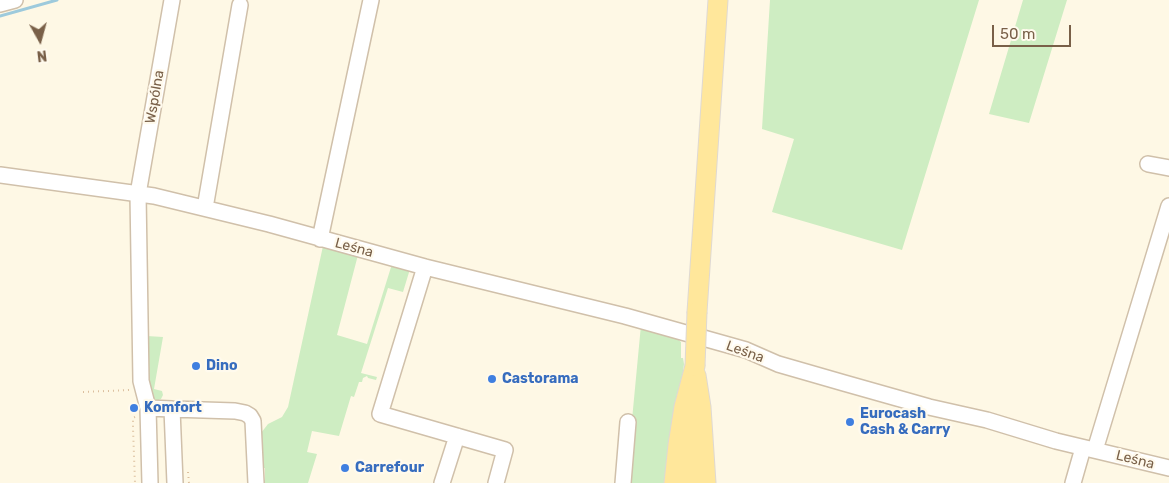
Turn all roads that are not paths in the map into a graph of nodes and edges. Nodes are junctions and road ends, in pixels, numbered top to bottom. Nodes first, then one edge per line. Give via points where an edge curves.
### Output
1 (15, 0) edge
2 (172, 0) edge
3 (371, 0) edge
4 (718, 0) edge
5 (0, 4) edge
6 (240, 6) dead end
7 (1148, 164) dead end
8 (1169, 168) edge
9 (0, 175) edge
10 (138, 194) junction
11 (1169, 206) edge
12 (205, 208) junction
13 (320, 239) junction
14 (425, 267) junction
15 (695, 366) junction
16 (172, 410) junction
17 (143, 412) junction
18 (628, 422) dead end
19 (457, 436) junction
20 (1089, 449) junction
21 (1169, 468) edge
22 (150, 483) edge
23 (175, 483) edge
24 (256, 483) edge
25 (442, 483) edge
26 (496, 483) edge
27 (623, 483) edge
28 (674, 483) edge
29 (690, 483) edge
30 (706, 483) edge
31 (1073, 483) edge

1 - 5 street
2 - 10 street, Wspólna
3 - 13 street, Leśna
4 - 15 main road, bridge
6 - 12 street
7 - 8 street
9 - 10 street, Leśna
10 - 12 street, Leśna
10 - 17 street, Wspólna
11 - 20 street
12 - 13 street, Leśna
13 - 14 street, Leśna
14 - 19 street via 380,414
14 - 20 street, Leśna via 663,327 746,350 796,370
15 - 28 main road via 684,407
15 - 29 main road
15 - 30 main road
16 - 17 street
16 - 23 street
16 - 24 street via 235,411 250,416 253,421
17 - 22 street, Wspólna
18 - 27 street
19 - 25 street
19 - 26 street via 505,450
20 - 21 street, Leśna
20 - 31 street

